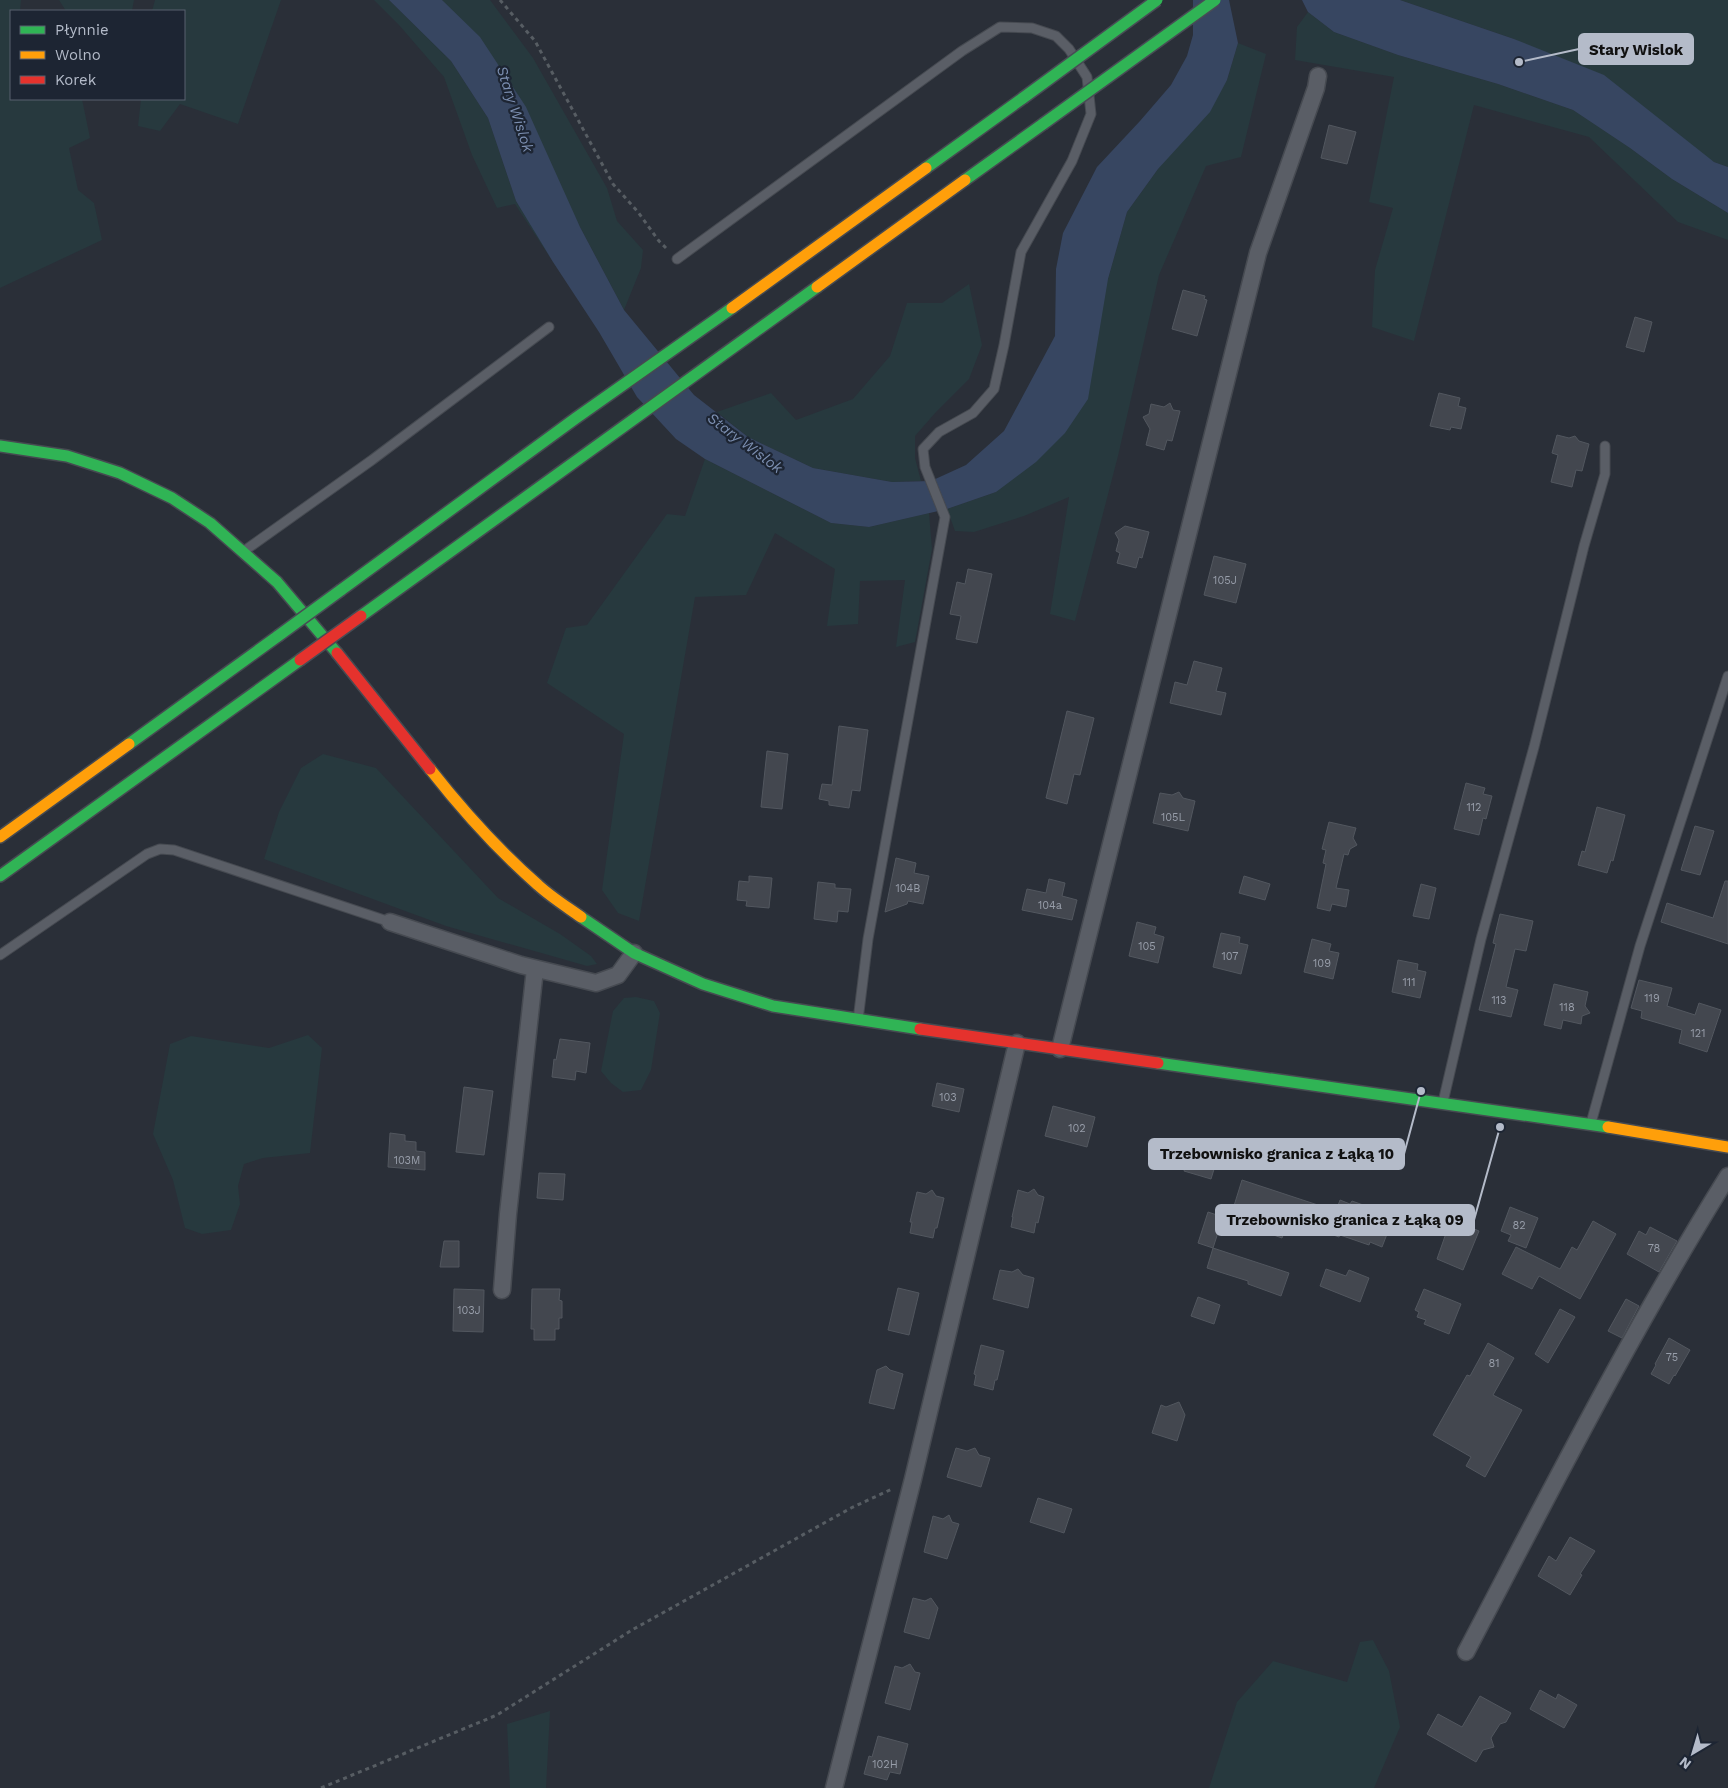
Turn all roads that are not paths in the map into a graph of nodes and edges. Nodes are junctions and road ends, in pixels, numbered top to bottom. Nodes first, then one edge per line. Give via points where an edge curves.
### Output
1 (1157, 0) edge
2 (1215, 0) edge
3 (1318, 76) dead end
4 (677, 259) road end
5 (549, 327) dead end
6 (0, 446) edge
7 (1604, 446) dead end
8 (244, 551) junction
9 (1728, 676) edge
10 (0, 837) edge
11 (0, 876) edge
12 (390, 922) joint
13 (634, 953) junction
14 (0, 955) edge
15 (535, 968) junction
16 (858, 1020) junction
17 (1017, 1043) junction
18 (1060, 1049) junction
19 (1442, 1103) junction
20 (1590, 1124) junction
21 (1728, 1147) edge
22 (1728, 1176) edge
23 (502, 1290) dead end
24 (1466, 1652) dead end
25 (834, 1788) edge

1 - 10 main road, bridge
2 - 11 main road, bridge
3 - 18 street via 1258,253
4 - 16 lane via 962,51 1000,27 1032,28 1056,36 1069,49 1087,77 1091,114 1072,161 1021,252 994,389 973,413 939,432 923,449 925,467 945,517 868,939
5 - 8 lane
6 - 8 main road via 66,456 120,472 172,498
7 - 19 lane via 1606,474 1584,546 1534,748 1481,939
8 - 13 main road via 277,582 492,842 539,886
9 - 20 lane via 1640,946
12 - 14 lane via 160,848 146,854
12 - 15 street
13 - 15 street via 618,975 596,983
13 - 16 main road via 703,984 764,1004
15 - 23 street
16 - 17 main road
17 - 18 main road
17 - 25 street via 914,1479
18 - 19 main road
19 - 20 main road
20 - 21 main road
22 - 24 street via 1595,1408

